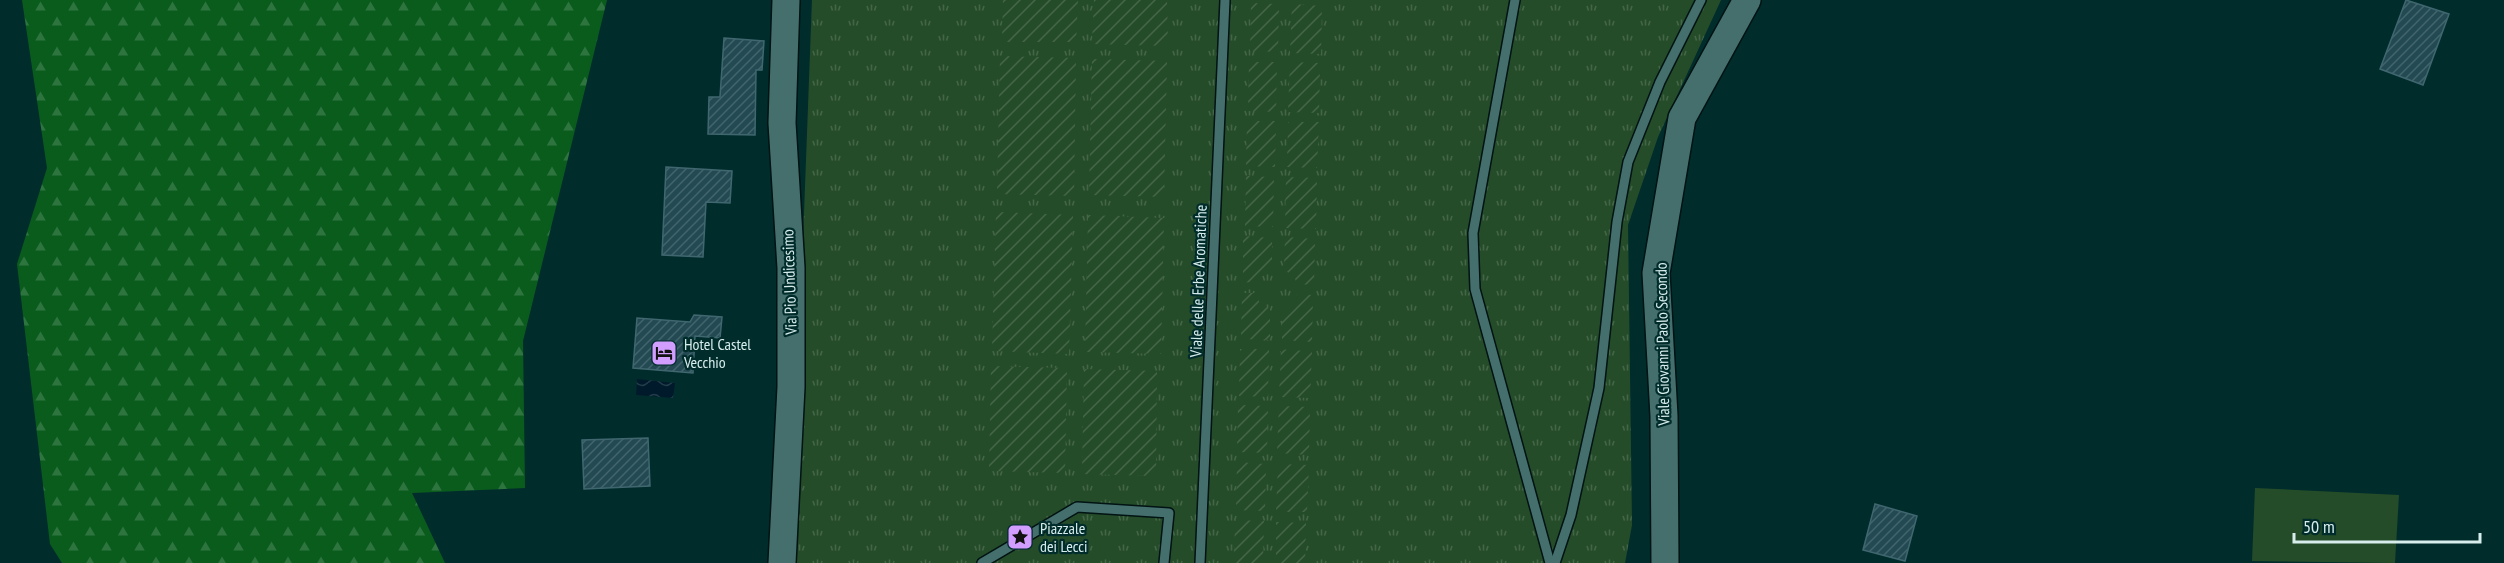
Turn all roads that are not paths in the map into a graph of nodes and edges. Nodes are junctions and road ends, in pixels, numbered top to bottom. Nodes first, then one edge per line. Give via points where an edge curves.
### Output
1 (786, 0) edge
2 (1225, 0) edge
3 (1515, 0) edge
4 (1701, 0) edge
5 (1747, 0) edge
6 (783, 563) edge
7 (982, 563) edge
8 (1164, 563) edge
9 (1200, 563) edge
10 (1550, 563) edge
11 (1555, 563) edge
12 (1665, 563) edge

1 - 6 main road, Via Pio Undicesimo via 782,123 790,268 791,387
2 - 9 lane, Viale delle Erbe Aromatiche
3 - 10 lane via 1473,233 1475,289
4 - 11 lane via 1660,82 1628,162 1617,222 1599,388 1571,515
5 - 12 main road, Viale Giovanni Paolo Secondo via 1682,118 1656,273 1664,416
7 - 8 lane via 1077,507 1169,513

